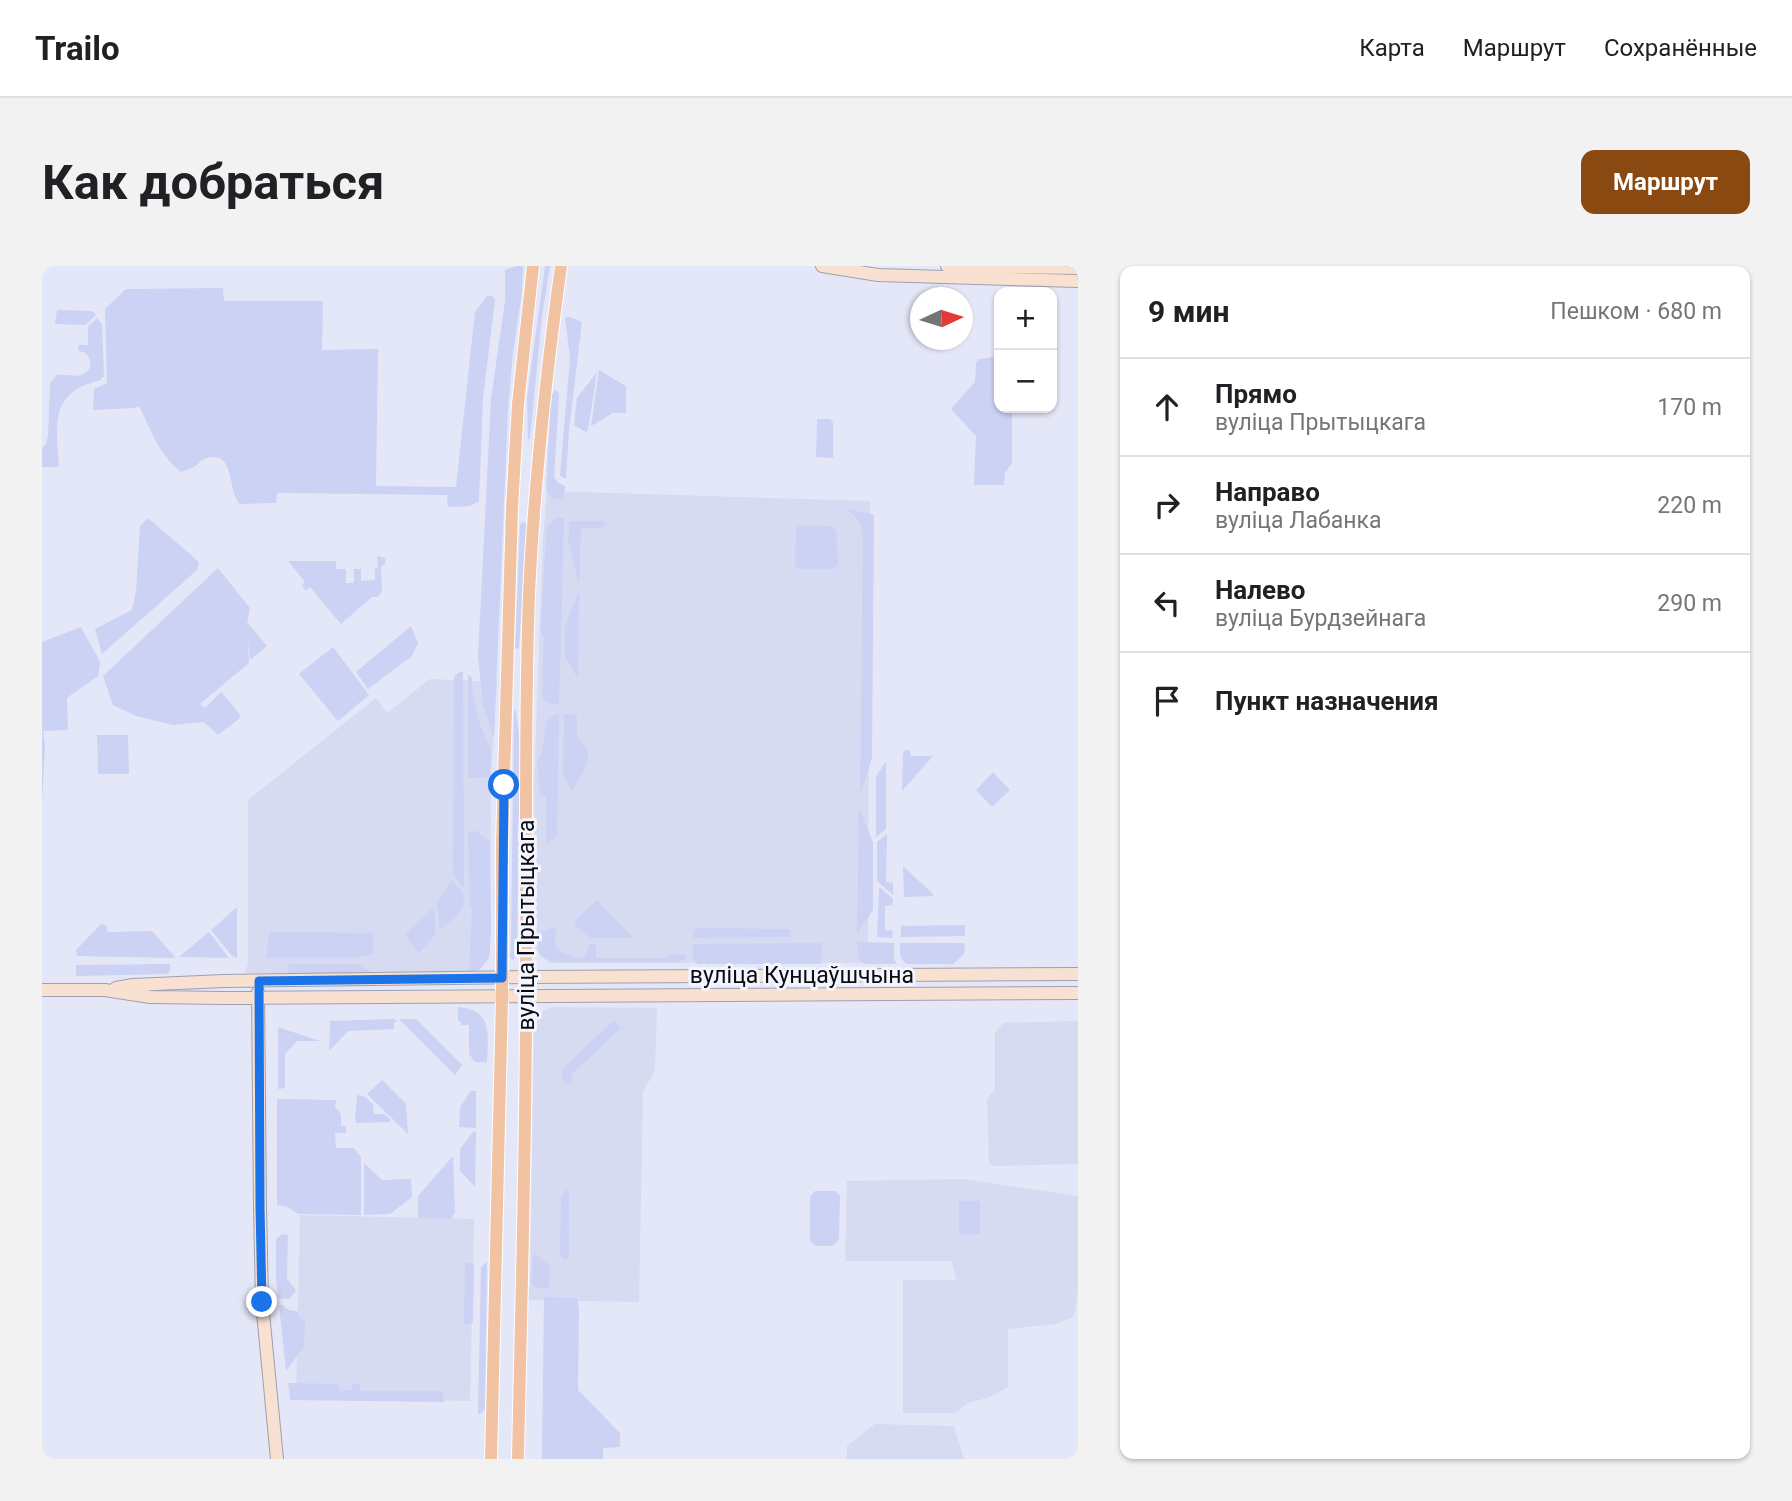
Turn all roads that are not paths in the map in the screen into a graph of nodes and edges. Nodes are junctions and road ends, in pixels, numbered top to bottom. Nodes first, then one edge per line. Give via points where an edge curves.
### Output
1 (533, 266) edge
2 (561, 266) edge
3 (822, 266) edge
4 (947, 266) edge
5 (1078, 268) edge
6 (1078, 281) edge
7 (508, 663) junction
8 (527, 672) junction
9 (1078, 974) edge
10 (526, 977) junction
11 (502, 978) junction
12 (259, 981) junction
13 (42, 990) edge
14 (105, 990) junction
15 (1078, 993) edge
16 (526, 996) junction
17 (502, 997) junction
18 (258, 998) junction
19 (277, 1459) edge
20 (491, 1459) edge
21 (518, 1459) edge

1 - 7 main road, вуліца Прытыцкага via 518,404
2 - 8 main road, вуліца Прытыцкага via 535,503
3 - 6 main road via 890,276
4 - 5 main road
7 - 8 main road via 520,659
7 - 11 main road, вуліца Прытыцкага
8 - 10 main road, вуліца Прытыцкага
9 - 10 main road, вуліца Кунцаўшчына
10 - 11 main road, вуліца Кунцаўшчына
10 - 16 main road, вуліца Прытыцкага
11 - 12 main road, вуліца Кунцаўшчына
11 - 17 main road, вуліца Прытыцкага
12 - 14 main road, вуліца Кунцаўшчына
12 - 18 main road
13 - 14 main road
14 - 18 main road, вуліца Кунцаўшчына via 150,997
15 - 16 main road, вуліца Кунцаўшчына
16 - 17 main road, вуліца Кунцаўшчына
16 - 21 main road, вуліца Прытыцкага
17 - 18 main road, вуліца Кунцаўшчына
17 - 20 main road, вуліца Прытыцкага
18 - 19 main road via 262,1302

